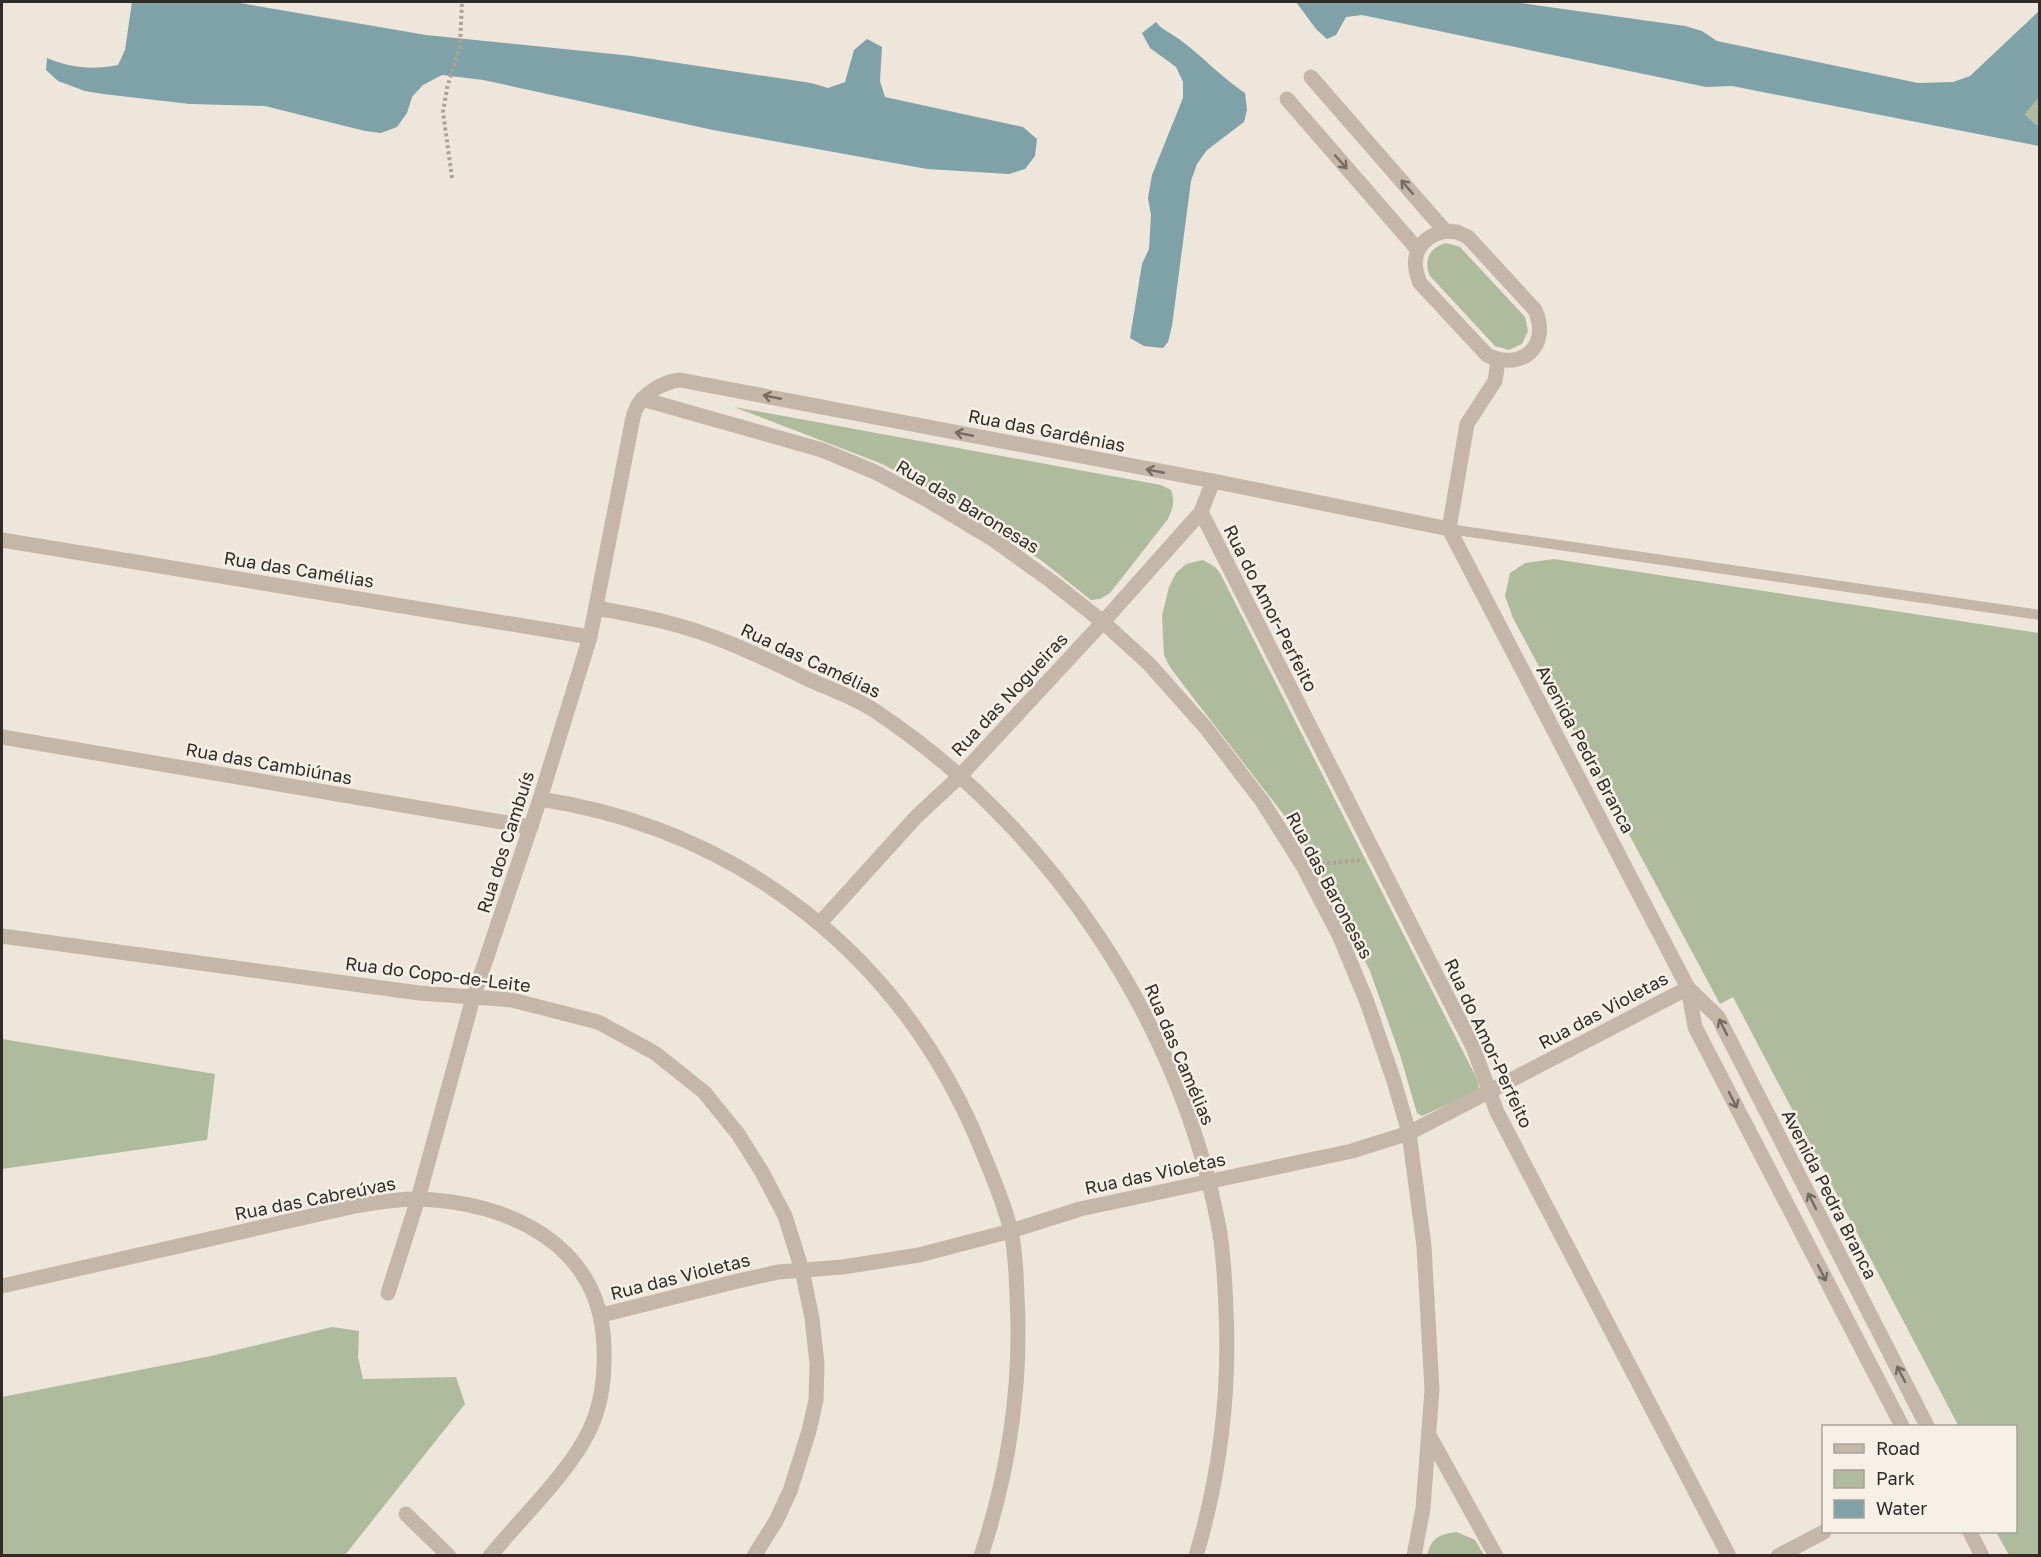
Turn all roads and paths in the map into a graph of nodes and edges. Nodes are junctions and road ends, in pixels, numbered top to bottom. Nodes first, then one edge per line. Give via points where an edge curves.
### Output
1 (462, 2) edge
2 (1311, 77) dead end
3 (1287, 99) dead end
4 (452, 178) dead end
5 (1445, 231) junction
6 (1418, 250) junction
7 (1498, 360) junction
8 (642, 399) junction
9 (1213, 482) junction
10 (1201, 512) junction
11 (1449, 529) junction
12 (2, 540) edge
13 (596, 608) junction
14 (2040, 615) edge
15 (1102, 622) junction
16 (590, 637) junction
17 (2, 737) edge
18 (959, 777) junction
19 (540, 799) junction
20 (531, 827) junction
21 (1377, 858) junction
22 (1303, 866) junction
23 (820, 922) junction
24 (2, 936) edge
25 (1688, 988) junction
26 (473, 998) junction
27 (1489, 1093) junction
28 (1409, 1133) junction
29 (1208, 1182) junction
30 (418, 1199) junction
31 (1011, 1231) junction
32 (802, 1270) junction
33 (2, 1286) edge
34 (388, 1293) dead end
35 (602, 1315) junction
36 (1901, 1425) edge
37 (1926, 1425) edge
38 (1430, 1437) junction
39 (406, 1514) dead end
40 (1822, 1533) edge
41 (1970, 1533) edge
42 (449, 1556) edge
43 (490, 1556) edge
44 (754, 1556) edge
45 (981, 1556) edge
46 (1196, 1556) edge
47 (1414, 1556) edge
48 (1496, 1556) edge
49 (1730, 1556) edge
50 (1778, 1556) edge
51 (1982, 1556) edge

1 - 4 path via 457,62 443,112
5 -> 2 street
3 -> 6 street
5 - 6 street via 1425,240
5 - 7 street via 1468,237 1535,310 1540,332 1537,343 1521,359
6 - 7 street via 1415,261 1420,283 1487,355
7 - 11 street via 1495,381 1467,424
9 -> 8 street, Rua das Gardênias via 680,380 667,382
8 - 13 street, Rua dos Cambuís via 628,438
8 - 15 street, Rua das Baronesas via 822,450 875,472 991,538
9 - 10 street, Rua das Nogueiras
9 - 11 street, Rua das Gardênias
10 - 15 street, Rua das Nogueiras
10 - 21 street, Rua do Amor-Perfeito
11 - 14 lane
11 - 25 street, Avenida Pedra Branca
12 - 16 street, Rua das Camélias
13 - 16 street, Rua dos Cambuís
13 - 18 street, Rua das Camélias via 667,622 725,641 778,665 872,709
15 - 18 street, Rua das Nogueiras
15 - 22 street, Rua das Baronesas via 1149,664 1206,728 1262,801
16 - 19 street, Rua dos Cambuís
17 - 20 street, Rua das Cambiúnas
18 - 23 street, Rua das Nogueiras via 916,817
18 - 29 street, Rua das Camélias via 1030,848 1101,938 1134,992 1173,1078
19 - 20 street, Rua dos Cambuís
19 - 23 street via 582,806 678,836 744,869
20 - 26 street, Rua dos Cambuís
21 - 22 path
21 - 27 street, Rua do Amor-Perfeito via 1473,1047
22 - 28 street, Rua das Baronesas via 1339,935 1367,1002
23 - 31 street via 878,980 938,1062 968,1117
24 - 26 street, Rua do Copo-de-Leite
25 - 27 street, Rua das Violetas
25 -> 36 street, Avenida Pedra Branca via 1695,1027
37 -> 25 street, Avenida Pedra Branca via 1718,1017
26 - 30 street, Rua dos Cambuís
26 - 32 street, Rua do Copo-de-Leite via 512,1000 598,1022 655,1053 705,1092 762,1172 785,1216
27 - 28 street, Rua das Violetas
27 - 49 street, Rua do Amor-Perfeito
28 - 29 street, Rua das Violetas via 1352,1151
28 - 38 street, Rua das Baronesas via 1430,1328
29 - 31 street, Rua das Violetas via 1080,1209
29 - 46 street, Rua das Camélias via 1220,1236 1226,1293 1226,1407 1220,1456
30 - 33 street, Rua das Cabreúvas via 356,1206
30 - 34 street, Rua dos Cambuís
30 - 35 street, Rua das Cabreúvas via 506,1215 549,1238 583,1274
31 - 32 street, Rua das Violetas via 919,1255
31 - 45 street via 1018,1317 1014,1420
32 - 35 street, Rua das Violetas via 738,1281
32 - 44 street, Rua do Copo-de-Leite via 817,1364 816,1400 790,1491
35 - 43 street, Rua das Cabreúvas via 602,1390 589,1431 556,1479
38 - 47 street, Rua das Baronesas
38 - 48 street
39 - 42 street
40 - 50 street
41 - 51 street

